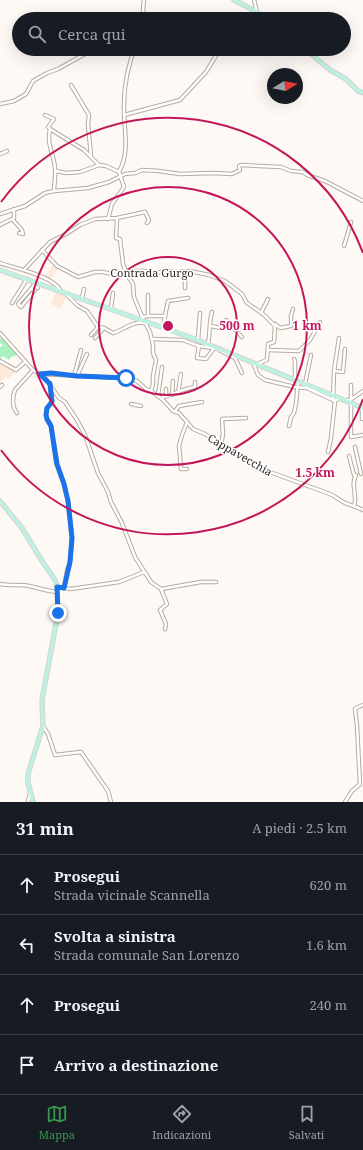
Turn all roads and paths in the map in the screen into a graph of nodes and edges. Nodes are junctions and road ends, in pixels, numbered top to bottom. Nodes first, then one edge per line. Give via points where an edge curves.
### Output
1 (144, 0) edge
2 (234, 0) edge
3 (254, 0) edge
4 (143, 12) edge
5 (257, 12) joint
6 (82, 56) edge
7 (132, 56) edge
8 (216, 56) edge
9 (314, 56) edge
10 (71, 85) dead end
11 (363, 93) edge
12 (0, 104) edge
13 (46, 115) dead end
14 (124, 115) junction
15 (50, 129) junction
16 (7, 151) dead end
17 (0, 154) edge
18 (91, 156) junction
19 (99, 165) junction
20 (56, 171) junction
21 (119, 172) junction
22 (120, 176) junction
23 (54, 191) junction
24 (363, 201) edge
25 (14, 210) junction
26 (0, 214) edge
27 (117, 218) junction
28 (12, 219) junction
29 (108, 219) junction
30 (351, 222) dead end
31 (147, 223) dead end
32 (0, 226) edge
33 (18, 233) dead end
34 (344, 246) dead end
35 (42, 250) junction
36 (0, 263) edge
37 (0, 270) edge
38 (24, 270) junction
39 (126, 272) junction
40 (185, 272) junction
41 (27, 280) junction
42 (34, 285) junction
43 (38, 288) dead end
44 (185, 288) dead end
45 (84, 289) dead end
46 (61, 290) junction
47 (114, 293) dead end
48 (148, 295) dead end
49 (16, 296) junction
50 (82, 298) junction
51 (188, 298) dead end
52 (268, 299) dead end
53 (12, 303) dead end
54 (111, 308) junction
55 (293, 309) dead end
56 (212, 312) dead end
57 (200, 313) dead end
58 (261, 313) junction
59 (148, 316) junction
60 (165, 316) junction
61 (143, 320) junction
62 (320, 322) dead end
63 (275, 324) dead end
64 (210, 326) junction
65 (98, 327) junction
66 (163, 327) junction
67 (104, 328) junction
68 (0, 333) edge
69 (91, 335) dead end
70 (242, 336) dead end
71 (95, 338) dead end
72 (339, 338) dead end
73 (152, 339) junction
74 (198, 340) junction
75 (208, 344) junction
76 (199, 346) junction
77 (215, 348) junction
78 (345, 349) dead end
79 (82, 350) dead end
80 (268, 350) junction
81 (87, 354) dead end
82 (311, 355) dead end
83 (294, 359) dead end
84 (0, 361) edge
85 (25, 362) junction
86 (255, 363) junction
87 (162, 367) dead end
88 (33, 370) junction
89 (334, 371) junction
90 (242, 373) dead end
91 (40, 374) junction
92 (181, 374) dead end
93 (75, 376) junction
94 (297, 380) junction
95 (173, 381) dead end
96 (195, 382) dead end
97 (50, 384) junction
98 (305, 384) junction
99 (351, 385) dead end
100 (298, 387) junction
101 (166, 389) dead end
102 (150, 391) junction
103 (363, 391) edge
104 (178, 393) junction
105 (172, 395) junction
106 (158, 396) junction
107 (166, 396) junction
108 (161, 398) junction
109 (333, 399) junction
110 (351, 401) junction
111 (202, 402) dead end
112 (131, 404) dead end
113 (141, 406) dead end
114 (362, 408) edge
115 (175, 412) junction
116 (17, 413) dead end
117 (246, 418) dead end
118 (362, 419) dead end
119 (188, 422) junction
120 (289, 426) dead end
121 (363, 435) edge
122 (221, 445) junction
123 (355, 447) dead end
124 (328, 452) dead end
125 (349, 456) dead end
126 (187, 469) dead end
127 (362, 473) edge
128 (356, 475) junction
129 (1, 505) edge
130 (354, 506) junction
131 (363, 510) edge
132 (144, 572) junction
133 (216, 582) dead end
134 (0, 584) edge
135 (64, 588) junction
136 (161, 589) junction
137 (57, 590) junction
138 (165, 629) dead end
139 (363, 705) edge
140 (43, 726) junction
141 (30, 792) junction
142 (28, 802) edge
143 (33, 802) edge
144 (111, 802) edge
145 (345, 802) edge

1 - 4 street
2 - 5 main road
3 - 5 street
6 - 12 street via 33,81 26,94 14,101
7 - 14 street via 125,82
8 - 14 street via 206,72 180,100
9 - 11 main road
10 - 18 street via 89,115
13 - 15 street via 54,119 48,127
14 - 21 street via 126,146 123,165
15 - 18 street
15 - 20 street via 49,143
16 - 17 street
18 - 19 street
19 - 20 street via 80,172
19 - 21 street
20 - 23 street
21 - 22 street
22 - 23 street via 88,188
22 - 24 street via 144,170 180,174 230,174 240,170 241,165 281,167 325,181
22 - 29 street via 123,189 112,204
23 - 25 street via 45,193
25 - 26 street
25 - 28 street
27 - 29 street
27 - 31 street via 145,212 149,220
27 - 39 street via 116,238 120,239
28 - 32 street
28 - 33 street via 23,231 23,234
29 - 35 street via 95,219 80,225 50,242
30 - 34 street
35 - 38 street
35 - 39 street, Contrada Gurgo via 57,266 78,277 95,272
36 - 38 street
37 - 41 main road
38 - 46 street via 44,278
39 - 40 street, Contrada Gurgo
39 - 61 street via 134,284 134,297
40 - 44 street
40 - 58 street, Contrada Gurgo via 209,275 225,281
41 - 42 main road
41 - 49 street
42 - 43 street
42 - 46 main road
42 - 49 street via 24,298
45 - 50 street
46 - 50 main road
46 - 65 street via 87,311
47 - 54 street
48 - 59 street
49 - 53 street
50 - 54 main road
51 - 60 street via 166,301
52 - 58 street
54 - 61 main road
55 - 63 street via 292,326 280,328
56 - 64 street
57 - 74 street
58 - 80 street, Contrada Gurgo via 275,326 274,343 269,343
59 - 60 street
59 - 61 street
60 - 66 street
61 - 66 main road
61 - 67 street via 113,333
61 - 73 street
62 - 80 street via 310,340 299,351
64 - 70 street via 221,328 226,320
64 - 75 street
65 - 67 street
65 - 69 street
66 - 74 main road
67 - 71 street
68 - 85 street
72 - 89 street
73 - 76 street via 183,340
73 - 102 street via 156,360
74 - 75 main road
75 - 77 main road
76 - 77 street
76 - 77 street via 197,358 206,360
77 - 86 main road
77 - 90 street via 235,357
78 - 89 street via 343,372
79 - 93 street
80 - 86 street, Contrada Gurgo via 266,360
81 - 93 street
82 - 98 street
83 - 94 street
84 - 85 street via 16,370
85 - 88 street
86 - 94 main road
86 - 100 street via 257,374 263,379
87 - 106 street
88 - 91 street
88 - 116 street via 13,395 13,406
89 - 109 street
91 - 93 street, Cappavecchia
91 - 97 street
92 - 104 street
93 - 102 street, Cappavecchia via 126,378 137,381
94 - 98 main road
94 - 100 street
95 - 105 street
96 - 104 street via 195,387
97 - 132 street via 73,413 85,435 100,479
97 - 135 street via 52,402 47,408 46,415 51,426 57,464 68,501 72,538
98 - 109 main road
99 - 110 street
100 - 109 street
100 - 120 street
101 - 107 street
102 - 106 street, Cappavecchia
103 - 110 street
104 - 105 street
105 - 107 street
106 - 108 street, Cappavecchia
107 - 108 street
108 - 115 street, Cappavecchia
109 - 110 main road
109 - 124 street
110 - 114 main road
110 - 121 street via 351,437
111 - 115 street via 179,406
112 - 113 street
114 - 118 street
115 - 119 street, Cappavecchia
117 - 122 street via 222,419
119 - 122 street, Cappavecchia via 193,429
119 - 126 street via 179,446 181,469
122 - 130 street, Cappavecchia via 260,469 330,494
123 - 127 street
125 - 128 street
127 - 128 street
128 - 130 street via 353,489 356,503
129 - 137 main road via 22,528 55,580
130 - 131 street, Cappavecchia
132 - 135 street via 119,582
132 - 136 street via 151,582
133 - 136 street
134 - 137 street via 27,586 50,592
135 - 137 street
136 - 138 street via 167,604 160,610 166,624
137 - 140 main road via 58,613 42,700
139 - 145 street via 355,709 360,784
140 - 141 main road via 28,774
140 - 144 street via 55,755 81,752 108,792
141 - 142 street
141 - 143 main road

